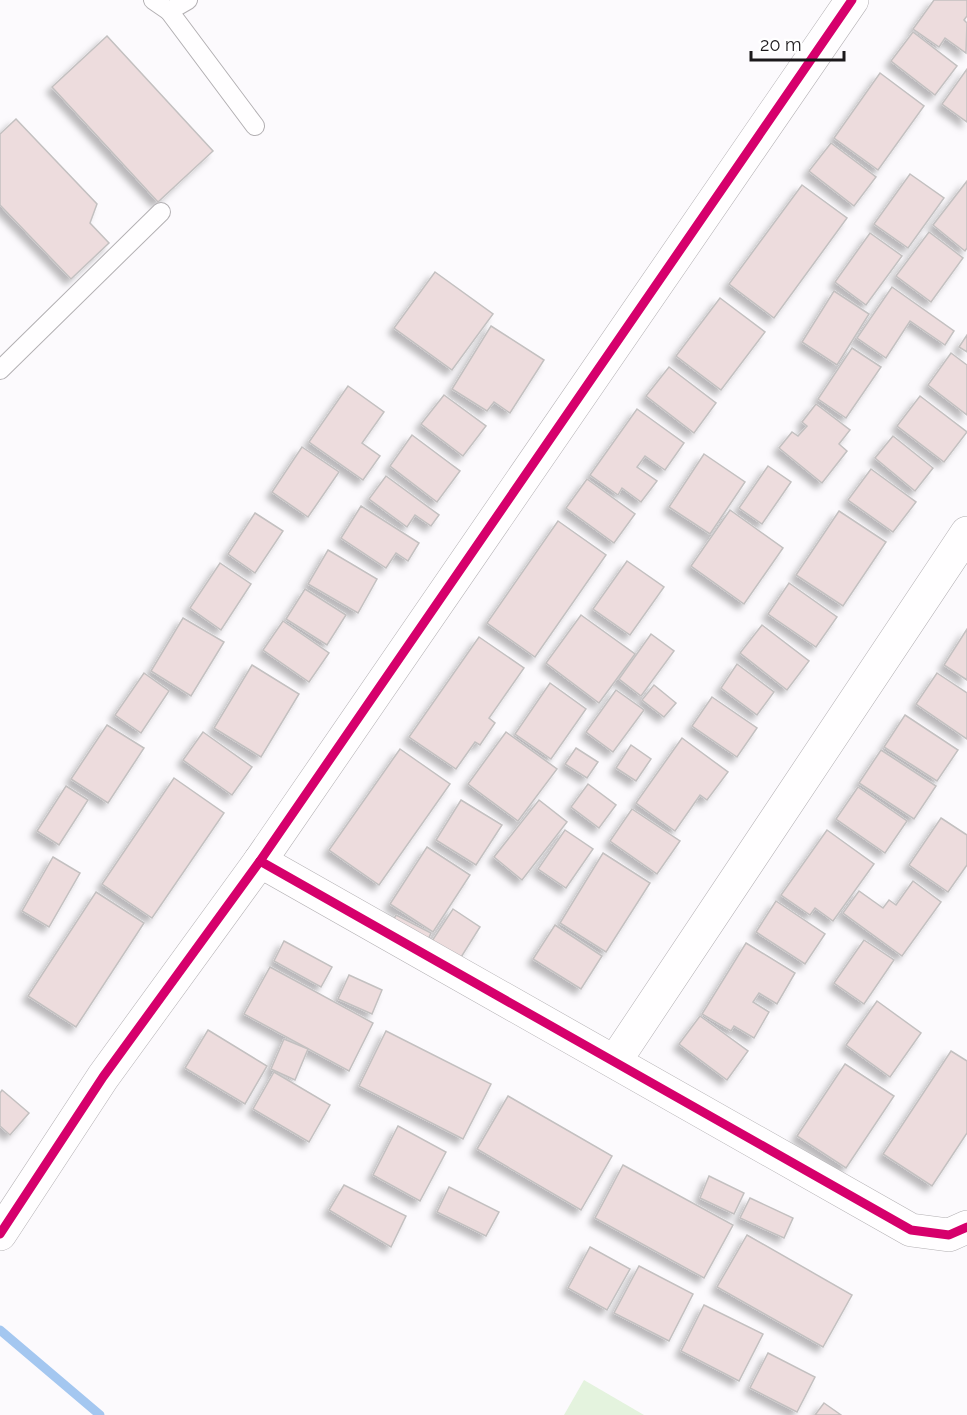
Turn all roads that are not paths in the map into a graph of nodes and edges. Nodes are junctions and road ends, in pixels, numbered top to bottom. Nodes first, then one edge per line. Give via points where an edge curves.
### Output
1 (153, 0) edge
2 (188, 0) edge
3 (852, 0) edge
4 (169, 11) junction
5 (255, 126) dead end
6 (161, 212) dead end
7 (0, 370) edge
8 (967, 533) edge
9 (260, 861) junction
10 (615, 1061) junction
11 (967, 1227) edge
12 (0, 1234) edge

1 - 4 lane
2 - 4 lane
3 - 9 street
4 - 5 lane
6 - 7 lane
8 - 10 street
9 - 10 street
9 - 12 street via 103,1077
10 - 11 street via 911,1230 950,1235

